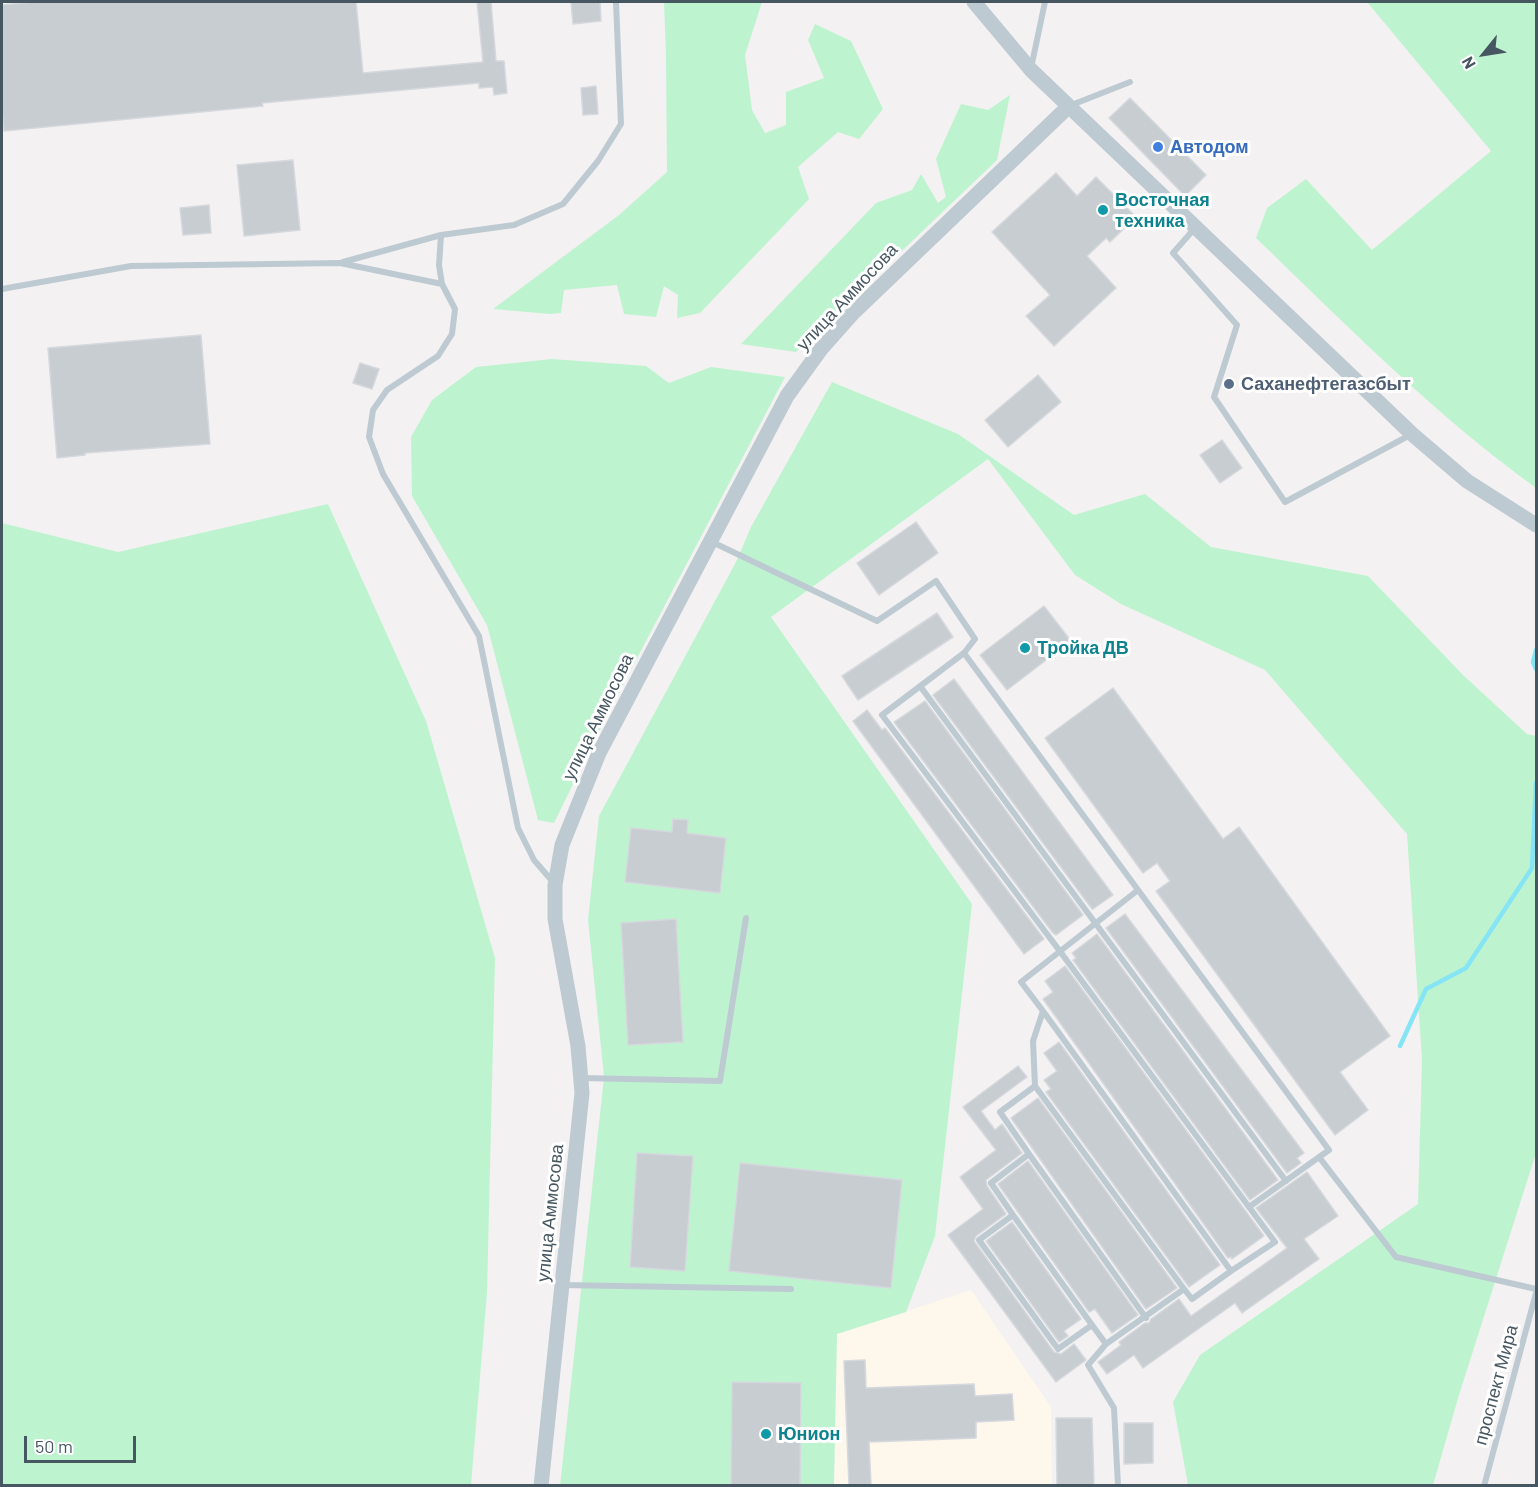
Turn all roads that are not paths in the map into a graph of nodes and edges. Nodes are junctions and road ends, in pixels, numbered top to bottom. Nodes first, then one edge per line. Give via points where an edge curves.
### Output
1 (616, 2) edge
2 (974, 2) edge
3 (1046, 2) edge
4 (1031, 70) junction
5 (1130, 82) dead end
6 (1068, 107) junction
7 (1196, 227) junction
8 (441, 235) junction
9 (340, 262) junction
10 (442, 284) junction
11 (2, 289) edge
12 (1412, 434) junction
13 (1536, 525) edge
14 (710, 541) junction
15 (964, 653) junction
16 (920, 686) junction
17 (555, 885) junction
18 (1137, 890) junction
19 (746, 918) dead end
20 (1094, 922) junction
21 (1059, 950) junction
22 (1043, 1011) junction
23 (581, 1078) junction
24 (1035, 1086) junction
25 (1029, 1154) junction
26 (1319, 1157) junction
27 (1286, 1181) junction
28 (1249, 1207) junction
29 (1013, 1215) junction
30 (1231, 1271) junction
31 (562, 1285) junction
32 (791, 1289) dead end
33 (1184, 1289) junction
34 (1536, 1291) edge
35 (1146, 1318) junction
36 (1092, 1325) junction
37 (1106, 1344) junction
38 (541, 1485) edge
39 (1118, 1485) edge
40 (1484, 1485) edge

1 - 8 lane via 621,124 598,161 563,204 514,225
2 - 4 street
3 - 4 lane
4 - 6 street
5 - 6 lane
6 - 7 street
6 - 14 street, улица Аммосова via 853,313 821,349 787,396
7 - 12 street
7 - 12 lane via 1173,252 1237,325 1214,397 1285,502
8 - 9 lane
8 - 10 lane
9 - 10 lane
9 - 11 lane via 131,266
10 - 17 lane via 455,309 452,334 438,356 387,390 373,410 369,437 383,474 479,636 518,828 534,860
12 - 13 street via 1467,481
14 - 15 lane via 877,621 936,581 975,639
14 - 17 street, улица Аммосова via 599,753 562,845
15 - 16 lane
15 - 18 lane
16 - 20 lane
16 - 21 lane via 882,715
17 - 23 street, улица Аммосова via 555,919
18 - 20 lane
18 - 26 lane via 1329,1150
19 - 23 lane via 720,1081
20 - 21 lane
20 - 27 lane
21 - 22 lane via 1021,982
21 - 28 lane
22 - 24 lane via 1033,1041
22 - 30 lane
23 - 31 street, улица Аммосова
24 - 25 lane via 1000,1112
24 - 33 lane
25 - 29 lane via 991,1183
25 - 35 lane
26 - 27 lane
26 - 34 lane via 1396,1257
27 - 28 lane
28 - 30 lane via 1275,1242
29 - 36 lane
29 - 36 lane via 979,1240 1058,1349
30 - 33 lane via 1192,1299
31 - 32 lane
31 - 38 street, улица Аммосова
33 - 35 lane
34 - 40 lane, проспект Мира
35 - 37 lane
36 - 37 lane
37 - 39 lane via 1088,1365 1114,1408

